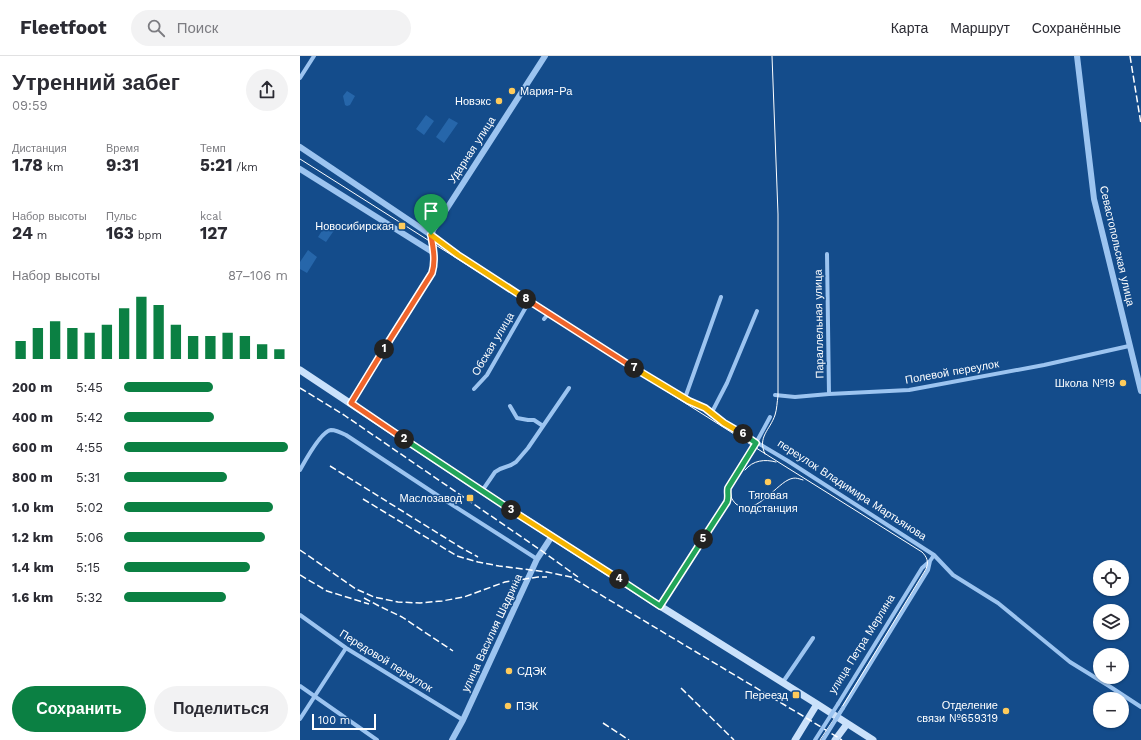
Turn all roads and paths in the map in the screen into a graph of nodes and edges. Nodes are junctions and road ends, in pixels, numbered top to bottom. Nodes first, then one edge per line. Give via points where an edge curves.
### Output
1 (314, 56) edge
2 (545, 56) edge
3 (1077, 56) edge
4 (300, 78) edge
5 (300, 148) edge
6 (300, 169) edge
7 (431, 235) junction
8 (434, 253) junction
9 (827, 254) dead end
10 (721, 297) dead end
11 (526, 307) dead end
12 (757, 311) dead end
13 (549, 313) junction
14 (544, 319) dead end
15 (1129, 346) junction
16 (300, 370) edge
17 (569, 388) dead end
18 (474, 389) dead end
19 (1141, 391) edge
20 (829, 394) junction
21 (775, 396) dead end
22 (684, 398) junction
23 (351, 403) junction
24 (510, 406) dead end
25 (712, 412) junction
26 (770, 417) dead end
27 (543, 426) junction
28 (756, 443) junction
29 (300, 470) edge
30 (482, 491) junction
31 (552, 536) junction
32 (934, 555) junction
33 (537, 559) junction
34 (930, 561) junction
35 (660, 606) junction
36 (300, 615) edge
37 (813, 638) dead end
38 (346, 648) junction
39 (783, 682) junction
40 (300, 686) edge
41 (315, 696) junction
42 (817, 704) junction
43 (1141, 707) edge
44 (300, 719) edge
45 (463, 720) junction
46 (847, 724) junction
47 (378, 740) edge
48 (452, 740) edge
49 (795, 740) edge
50 (815, 740) edge
51 (823, 740) edge
52 (835, 740) edge
53 (873, 740) edge

1 - 4 street
2 - 7 street, Ударная улица
3 - 15 street, Севастопольская улица via 1094,199
5 - 7 street, переулок Владимира Мартьянова
6 - 8 street
7 - 8 street
7 - 13 street, переулок Владимира Мартьянова
8 - 23 street via 432,273
9 - 20 street, Параллельная улица
10 - 22 street
11 - 18 street, Обская улица via 487,375
12 - 25 street
13 - 14 street
13 - 22 street, переулок Владимира Мартьянова
15 - 19 street, Севастопольская улица
15 - 20 street, Полевой переулок via 909,390
16 - 23 main road
17 - 27 street
20 - 21 street, Полевой переулок
22 - 25 street, переулок Владимира Мартьянова
23 - 30 main road
24 - 27 street via 517,418 534,420
25 - 28 street, переулок Владимира Мартьянова via 724,423
26 - 28 street
27 - 30 street via 518,460 511,466 495,472
28 - 32 street, переулок Владимира Мартьянова
28 - 35 street via 728,488 727,502
29 - 33 street via 326,433 332,430 346,435
30 - 31 main road
31 - 33 street, улица Василия Шадрина
31 - 35 main road
32 - 34 street, улица Петра Мерлина
32 - 43 street, переулок Владимира Мартьянова via 953,575 998,603 1070,662
33 - 45 street, улица Василия Шадрина
34 - 50 street, улица Петра Мерлина, bridge via 922,568
34 - 51 street, улица Петра Мерлина, bridge via 928,570
35 - 39 main road
36 - 38 street, Передовой переулок
37 - 39 street
38 - 41 street
38 - 45 street, Передовой переулок
39 - 42 main road
40 - 41 street
41 - 44 street
41 - 47 street
42 - 46 main road
42 - 49 main road
45 - 48 street, улица Василия Шадрина
46 - 52 main road
46 - 53 main road

